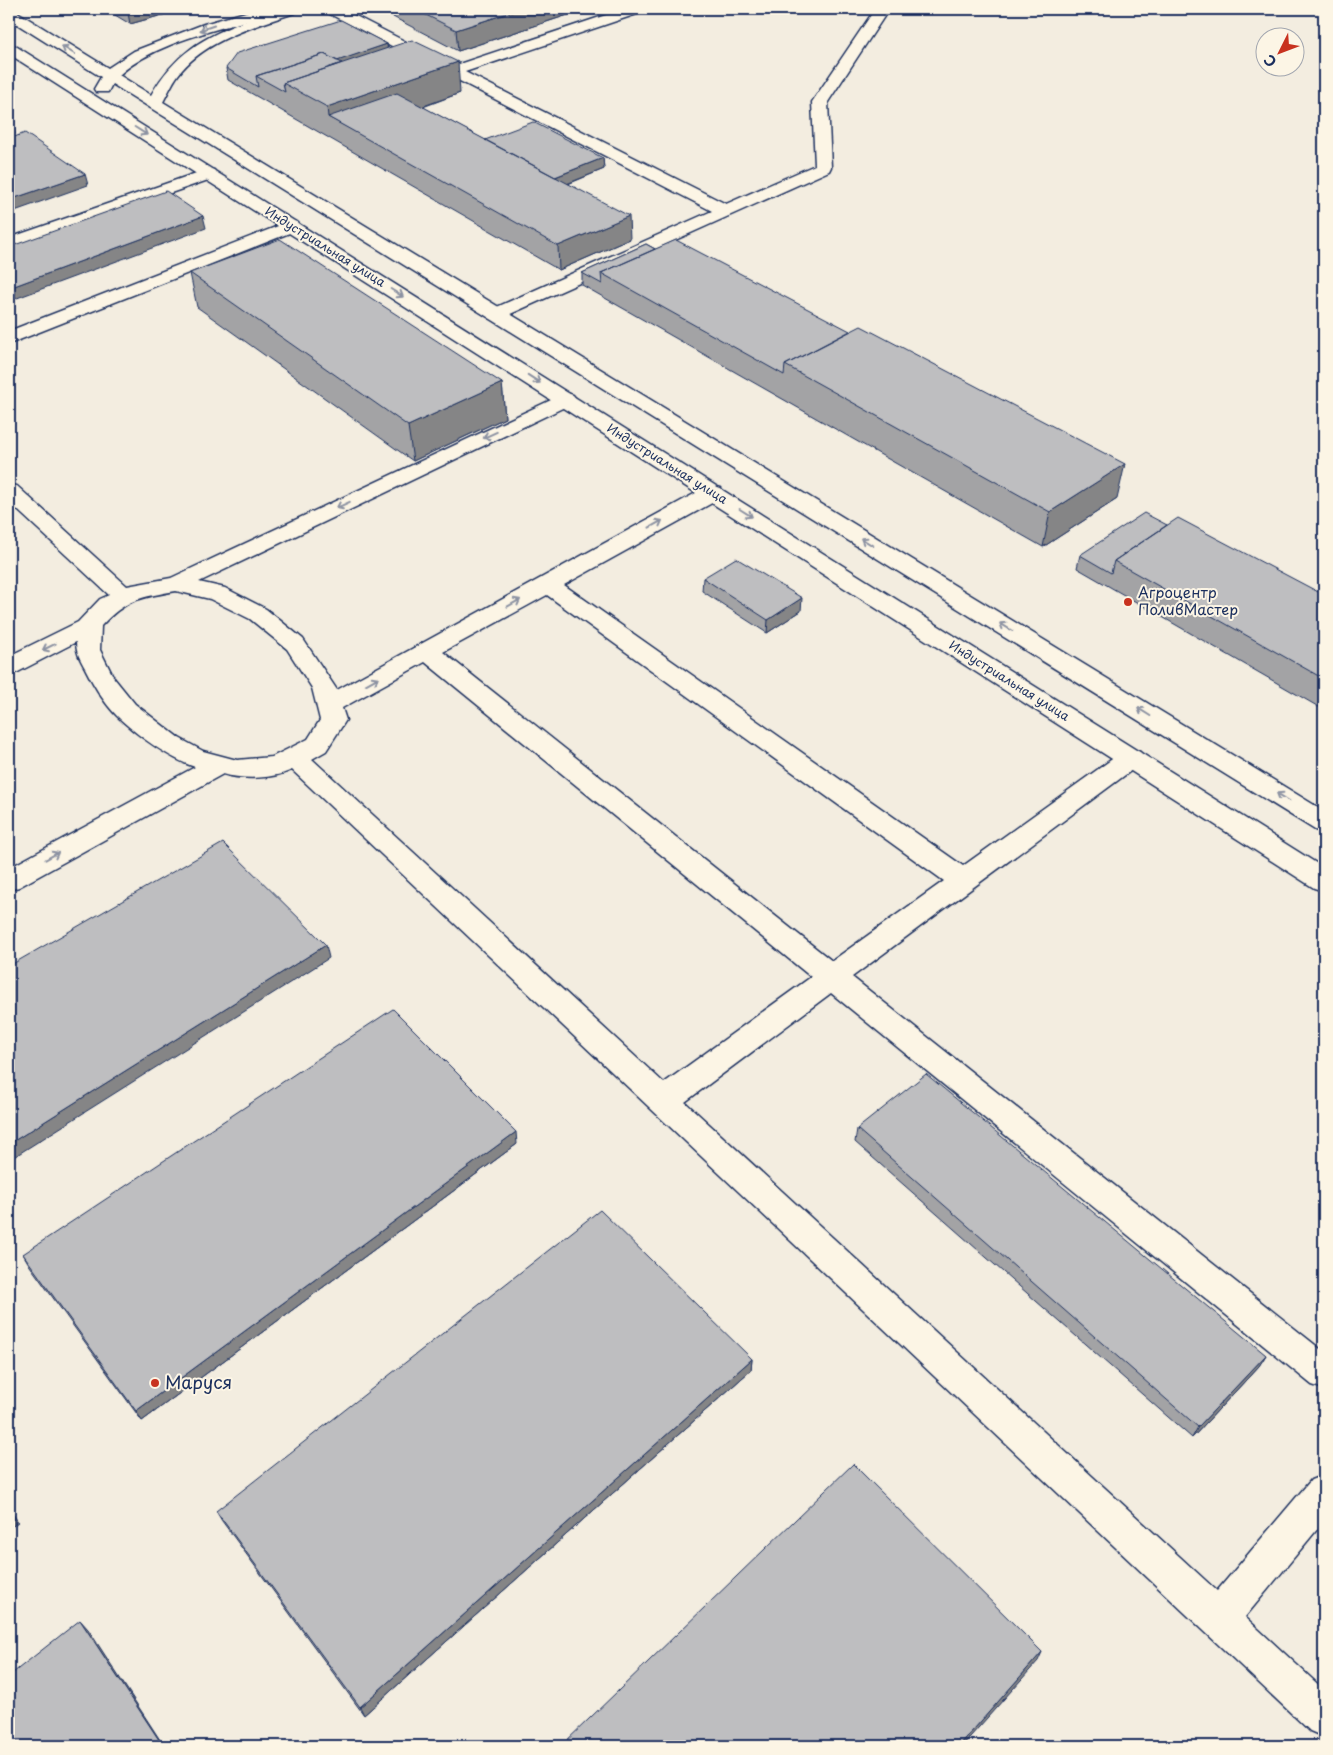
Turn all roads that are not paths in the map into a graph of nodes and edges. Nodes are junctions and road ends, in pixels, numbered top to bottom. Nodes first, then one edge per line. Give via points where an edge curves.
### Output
1 (271, 9) edge
2 (292, 9) edge
3 (331, 9) edge
4 (638, 9) edge
5 (881, 9) edge
6 (9, 13) edge
7 (9, 48) edge
8 (452, 71) junction
9 (109, 76) junction
10 (154, 104) junction
11 (100, 106) junction
12 (208, 174) junction
13 (726, 211) junction
14 (291, 226) junction
15 (9, 244) edge
16 (496, 314) junction
17 (9, 338) edge
18 (605, 381) junction
19 (566, 399) junction
20 (752, 471) junction
21 (9, 491) edge
22 (713, 492) junction
23 (176, 584) junction
24 (547, 584) junction
25 (124, 596) junction
26 (88, 627) junction
27 (426, 651) junction
28 (9, 666) edge
29 (329, 705) junction
30 (294, 757) junction
31 (1131, 758) junction
32 (220, 765) junction
33 (1324, 822) edge
34 (9, 880) edge
35 (964, 880) junction
36 (1324, 881) edge
37 (832, 977) junction
38 (662, 1101) junction
39 (1324, 1373) edge
40 (1324, 1493) edge
41 (1219, 1619) junction
42 (1324, 1718) edge

1 -> 9 street via 160,45
2 - 10 street via 234,30 193,53 173,71
3 - 8 street
4 - 8 street
5 - 13 street via 820,102 823,167
9 -> 6 street
7 - 11 street, Индустриальная улица
8 - 13 street
9 - 10 street
9 - 11 street via 102,90
10 - 16 street
11 -> 12 street, Индустриальная улица
12 - 14 street, Индустриальная улица
12 - 15 street
13 - 16 street
14 - 17 street
14 -> 19 street, Индустриальная улица
16 - 18 street
18 - 19 street
18 - 20 street
19 - 22 street, Индустриальная улица
19 -> 23 street
20 - 22 street
33 -> 20 street
21 - 25 street
24 -> 22 street
22 -> 31 street, Индустриальная улица
23 - 25 street via 137,590
23 - 29 street via 217,593 258,614 295,644 324,686
27 -> 24 street
24 - 35 street
25 - 26 street via 108,604
26 -> 28 street
26 - 32 street via 88,650 104,681 126,710 170,744 195,758
29 -> 27 street
27 - 37 street
29 - 30 street via 333,720 317,745
30 - 32 street via 277,766 237,769
30 - 38 street
31 - 35 street
31 - 36 street, Индустриальная улица
34 -> 32 street
35 - 37 street
37 - 38 street
37 - 39 street
38 - 41 street
40 - 41 street
41 - 42 street

